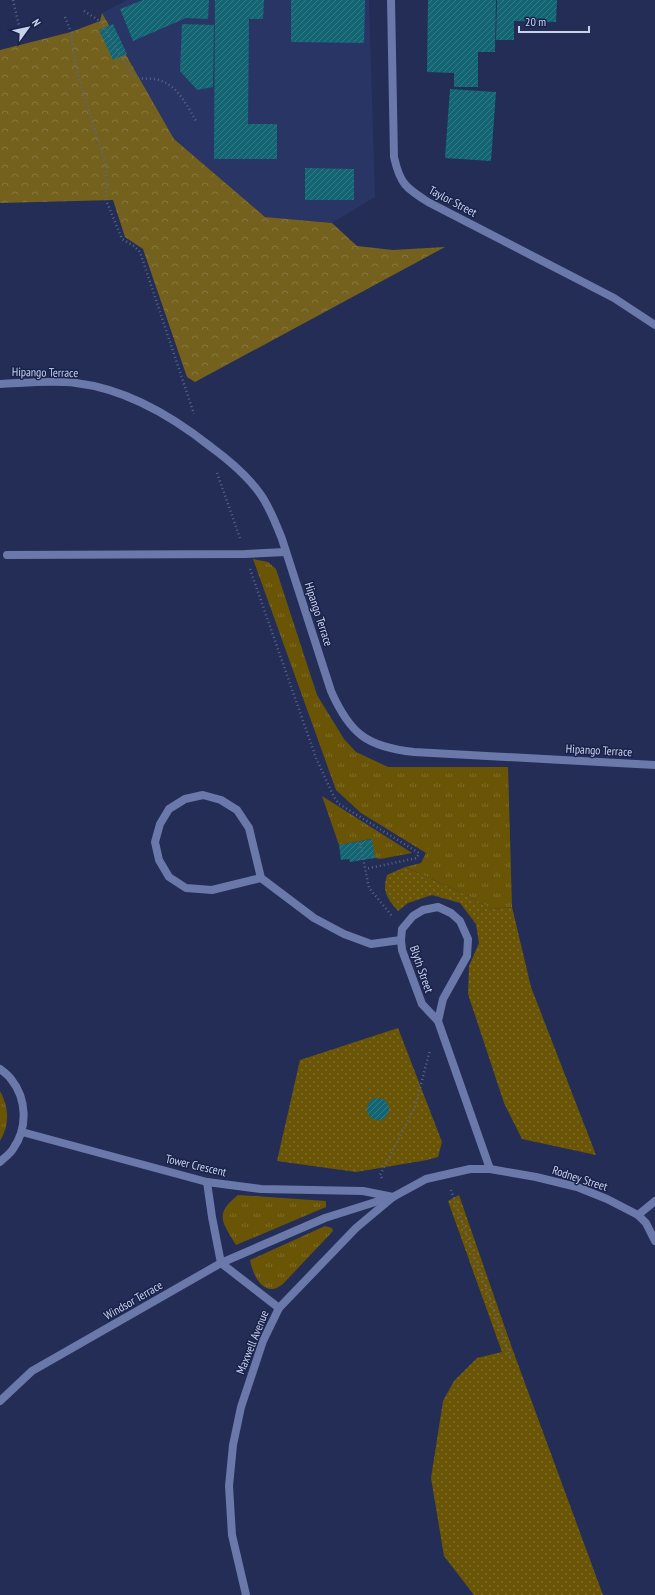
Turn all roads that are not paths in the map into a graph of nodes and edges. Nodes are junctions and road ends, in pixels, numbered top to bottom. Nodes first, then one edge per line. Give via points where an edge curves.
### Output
1 (391, 0) edge
2 (655, 325) edge
3 (0, 384) edge
4 (286, 552) junction
5 (7, 555) dead end
6 (655, 765) edge
7 (261, 878) junction
8 (401, 940) junction
9 (438, 1021) junction
10 (0, 1069) edge
11 (22, 1132) junction
12 (0, 1162) edge
13 (490, 1169) junction
14 (207, 1182) junction
15 (393, 1197) junction
16 (655, 1201) edge
17 (638, 1215) junction
18 (655, 1241) edge
19 (221, 1263) junction
20 (279, 1308) junction
21 (0, 1401) edge
22 (246, 1595) edge

1 - 2 street, Taylor Street via 394,157 397,172 404,185 428,202 614,298
3 - 4 street, Hipango Terrace via 76,383 117,393 159,411 201,438 227,458 249,480 272,514
4 - 5 street
4 - 6 street, Hipango Terrace via 339,709 348,724 371,741 395,750 414,752
7 - 7 street via 212,890 186,888 169,877 159,860 155,842 160,824 169,809 185,799 204,795 221,800 237,810 249,828
7 - 8 street via 314,918 344,934 371,944
8 - 9 street, Blyth Street via 402,950 422,1004
8 - 9 street, Blyth Street via 402,929 413,916 423,910 438,907 451,912 460,921 468,939 467,956 443,999
9 - 13 street, Blyth Street
10 - 11 street via 11,1079 21,1095 24,1113
11 - 12 street via 13,1149
11 - 14 street, Tower Crescent
13 - 15 street, Maxwell Avenue via 470,1169 426,1179
13 - 17 street, Rodney Street via 577,1187
14 - 15 street, Tower Crescent via 261,1188 363,1191
14 - 19 street
15 - 19 street, Windsor Terrace via 325,1218
15 - 20 street, Maxwell Avenue via 356,1228
16 - 17 street
17 - 18 street via 646,1223
19 - 20 street
19 - 21 street, Windsor Terrace via 32,1371
20 - 22 street, Maxwell Avenue via 263,1341 241,1407 233,1445 229,1486 232,1534

